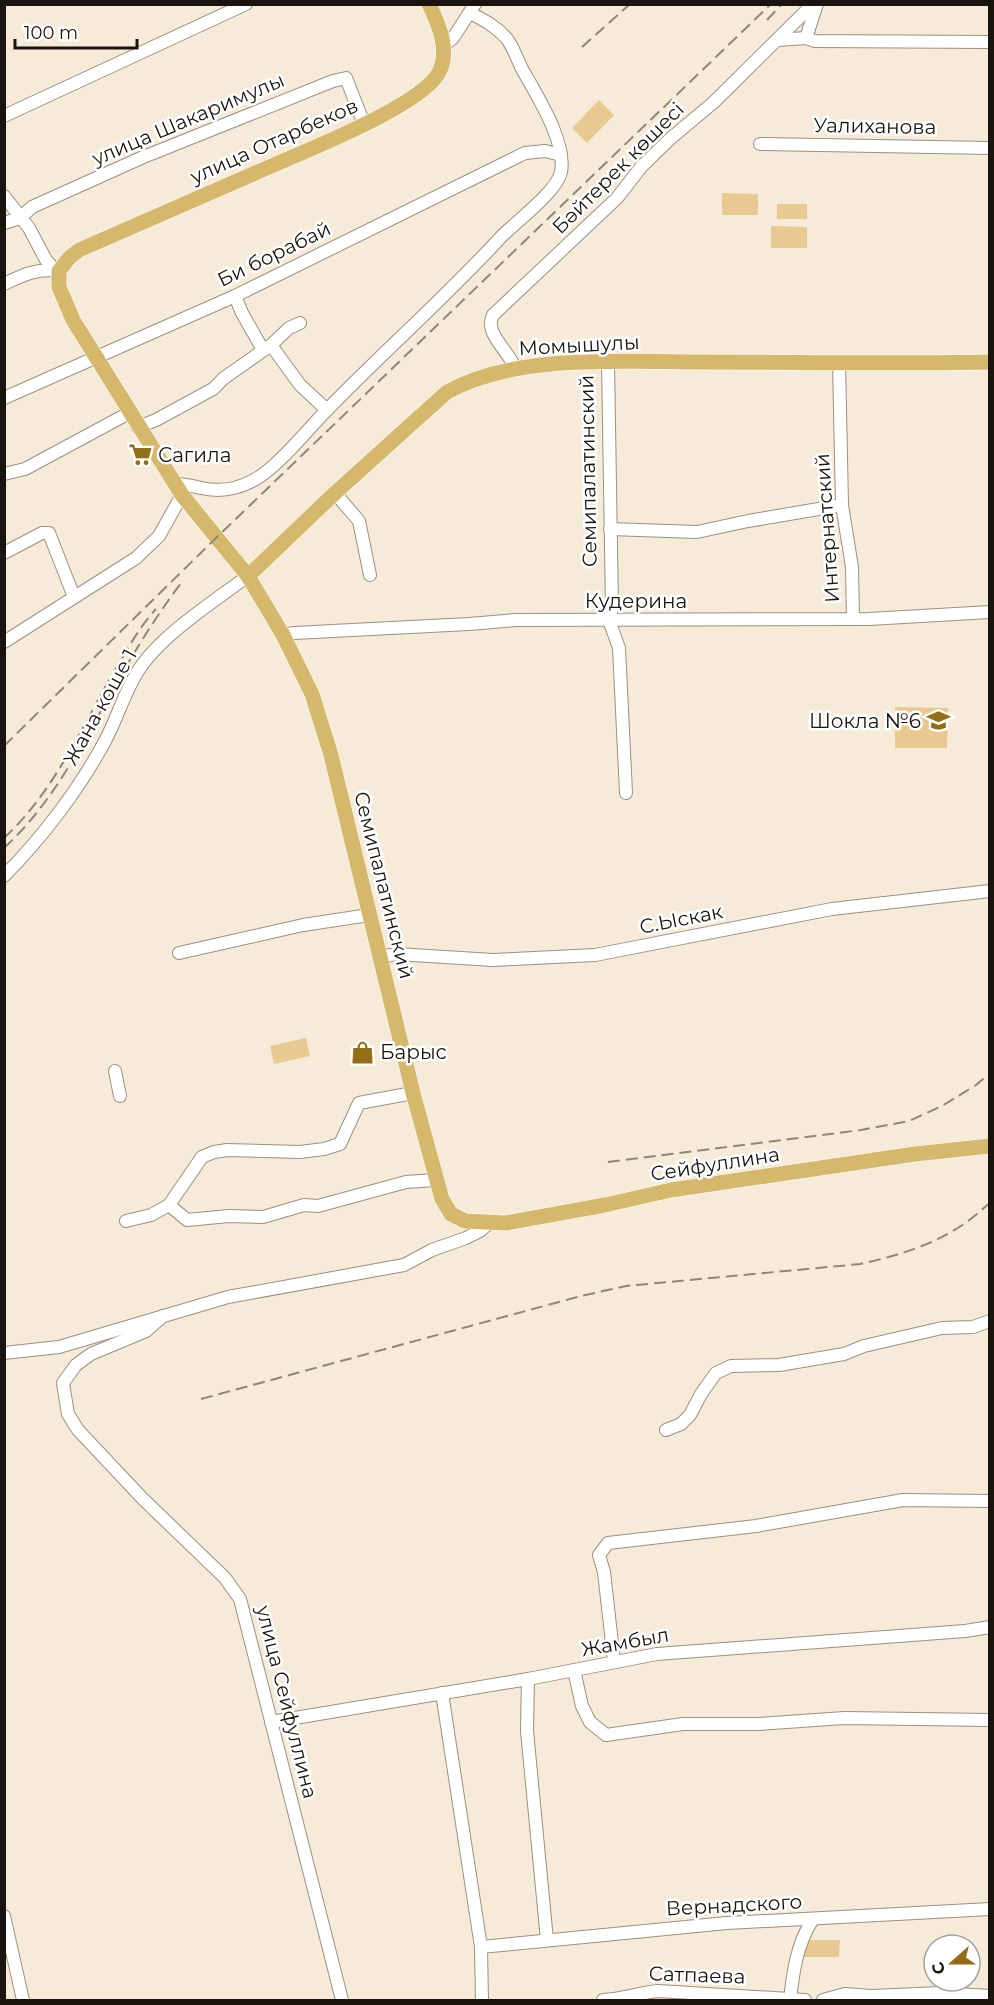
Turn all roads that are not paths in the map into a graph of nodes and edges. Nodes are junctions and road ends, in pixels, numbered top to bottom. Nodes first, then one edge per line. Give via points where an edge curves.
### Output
1 (246, 4) edge
2 (429, 4) edge
3 (815, 4) edge
4 (473, 9) edge
5 (806, 38) junction
6 (777, 40) junction
7 (990, 42) edge
8 (443, 46) junction
9 (4, 116) edge
10 (364, 124) junction
11 (760, 144) dead end
12 (990, 148) edge
13 (561, 155) junction
14 (4, 196) edge
15 (20, 218) junction
16 (4, 223) edge
17 (57, 271) junction
18 (4, 284) edge
19 (235, 296) junction
20 (300, 323) dead end
21 (267, 348) junction
22 (95, 357) junction
23 (608, 362) junction
24 (839, 362) junction
25 (990, 362) edge
26 (515, 369) junction
27 (4, 398) edge
28 (327, 410) junction
29 (129, 413) junction
30 (138, 427) junction
31 (4, 474) edge
32 (178, 490) junction
33 (335, 493) junction
34 (842, 506) junction
35 (610, 530) junction
36 (4, 553) edge
37 (370, 575) dead end
38 (248, 576) junction
39 (74, 597) junction
40 (990, 612) edge
41 (853, 619) junction
42 (609, 620) junction
43 (283, 635) junction
44 (4, 642) edge
45 (626, 793) dead end
46 (4, 876) edge
47 (990, 891) edge
48 (369, 915) junction
49 (179, 953) dead end
50 (379, 957) junction
51 (115, 1071) dead end
52 (413, 1093) junction
53 (120, 1096) dead end
54 (990, 1146) edge
55 (435, 1180) junction
56 (169, 1205) junction
57 (451, 1214) joint
58 (126, 1221) dead end
59 (488, 1224) junction
60 (163, 1316) junction
61 (990, 1321) edge
62 (4, 1353) edge
63 (666, 1430) dead end
64 (990, 1501) edge
65 (990, 1627) edge
66 (614, 1661) junction
67 (574, 1670) junction
68 (528, 1679) junction
69 (442, 1693) junction
70 (990, 1720) edge
71 (271, 1722) junction
72 (990, 1909) edge
73 (4, 1916) edge
74 (813, 1919) junction
75 (547, 1940) junction
76 (481, 1947) junction
77 (990, 1996) edge
78 (790, 2000) edge
79 (23, 2001) edge
80 (342, 2001) edge
81 (482, 2001) edge
82 (603, 2001) edge
83 (805, 2001) edge
84 (824, 2001) edge

1 - 9 street
2 - 8 main road, улица Отарбеков
3 - 5 street
3 - 6 street, Бәйтерек көшесі
4 - 8 street
4 - 13 street via 508,40 545,107
5 - 6 street
5 - 7 street via 814,42
6 - 26 street, Бәйтерек көшесі via 642,166 617,198 493,315 491,328
8 - 10 main road, улица Отарбеков via 438,74 424,90
10 - 15 street, улица Шакаримулы via 346,78 333,81 141,158 32,207
10 - 17 main road, улица Отарбеков via 79,250
11 - 12 street, Уалиханова
13 - 19 street, Би борабай via 545,151 525,153
13 - 28 street via 558,182
14 - 15 street
15 - 16 street, улица Шакаримулы
15 - 17 street
17 - 18 street via 31,272
17 - 22 main road, Семипалатинский via 62,297
19 - 21 street
19 - 22 street, Би борабай
20 - 21 street via 288,328
21 - 28 street
21 - 30 street via 213,389
22 - 27 street, Би борабай
22 - 29 main road, Семипалатинский
23 - 24 main road, Момышулы
23 - 26 main road, Момышулы
23 - 35 street, Семипалатинский
24 - 25 main road, Момышулы
24 - 34 street, Интернатский
26 - 33 main road, Момышулы via 464,382 447,392
28 - 32 street via 256,479 236,488 185,484
29 - 30 main road, Семипалатинский
29 - 31 street via 25,469
30 - 32 main road, Семипалатинский
32 - 38 main road, Семипалатинский
32 - 39 street via 159,536 136,558
33 - 37 street via 359,521
33 - 38 main road, Момышулы
34 - 35 street via 698,532
34 - 41 street, Интернатский via 852,567
35 - 42 street, Семипалатинский
36 - 39 street via 49,533
38 - 43 main road, Семипалатинский
38 - 46 street, Жана коше 1 via 154,651 138,672 105,741 71,796
39 - 44 street
40 - 41 street, Кудерина
41 - 42 street, Кудерина
42 - 43 street, Кудерина via 515,620
42 - 45 street, Семипалатинский via 619,648
43 - 48 main road, Семипалатинский via 312,694 331,755
47 - 50 street, С.Ыскак via 832,909 595,955 493,960 397,954
48 - 49 street via 303,925
48 - 50 main road, Семипалатинский
50 - 52 main road, Семипалатинский
51 - 53 street
52 - 55 main road, Семипалатинский
52 - 56 street via 359,1103 340,1144 324,1149 227,1150 202,1157
54 - 59 main road, Сейфуллина via 683,1189
55 - 56 street via 406,1182 263,1217 187,1220
55 - 57 main road, Семипалатинский
56 - 58 street via 151,1215
57 - 59 main road, Сейфуллина via 465,1221
59 - 60 street, улица Сейфуллина via 404,1265 228,1297
60 - 62 street, улица Сейфуллина via 59,1347
60 - 71 street, улица Сейфуллина via 146,1331 91,1354 76,1365 63,1383 68,1414 78,1430 225,1578 240,1599
61 - 63 street via 973,1327 942,1328 844,1354 779,1365 731,1366 716,1373 681,1424
64 - 66 street via 903,1500 756,1526 608,1543 599,1555
65 - 66 street, Жамбыл via 657,1654
66 - 67 street, Жамбыл
67 - 68 street, Жамбыл
67 - 70 street via 582,1706 590,1722 606,1735 683,1724 844,1718
68 - 69 street, Жамбыл
68 - 75 street via 527,1731
69 - 71 street, Жамбыл
69 - 76 street
71 - 80 street, улица Сейфуллина
72 - 74 street, Вернадского
73 - 79 street
74 - 75 street, Вернадского via 716,1923
74 - 78 street via 798,1950
75 - 76 street, Вернадского
76 - 81 street
77 - 84 street via 845,1994
78 - 82 street, Сатпаева via 658,1992
78 - 83 street, Сатпаева

